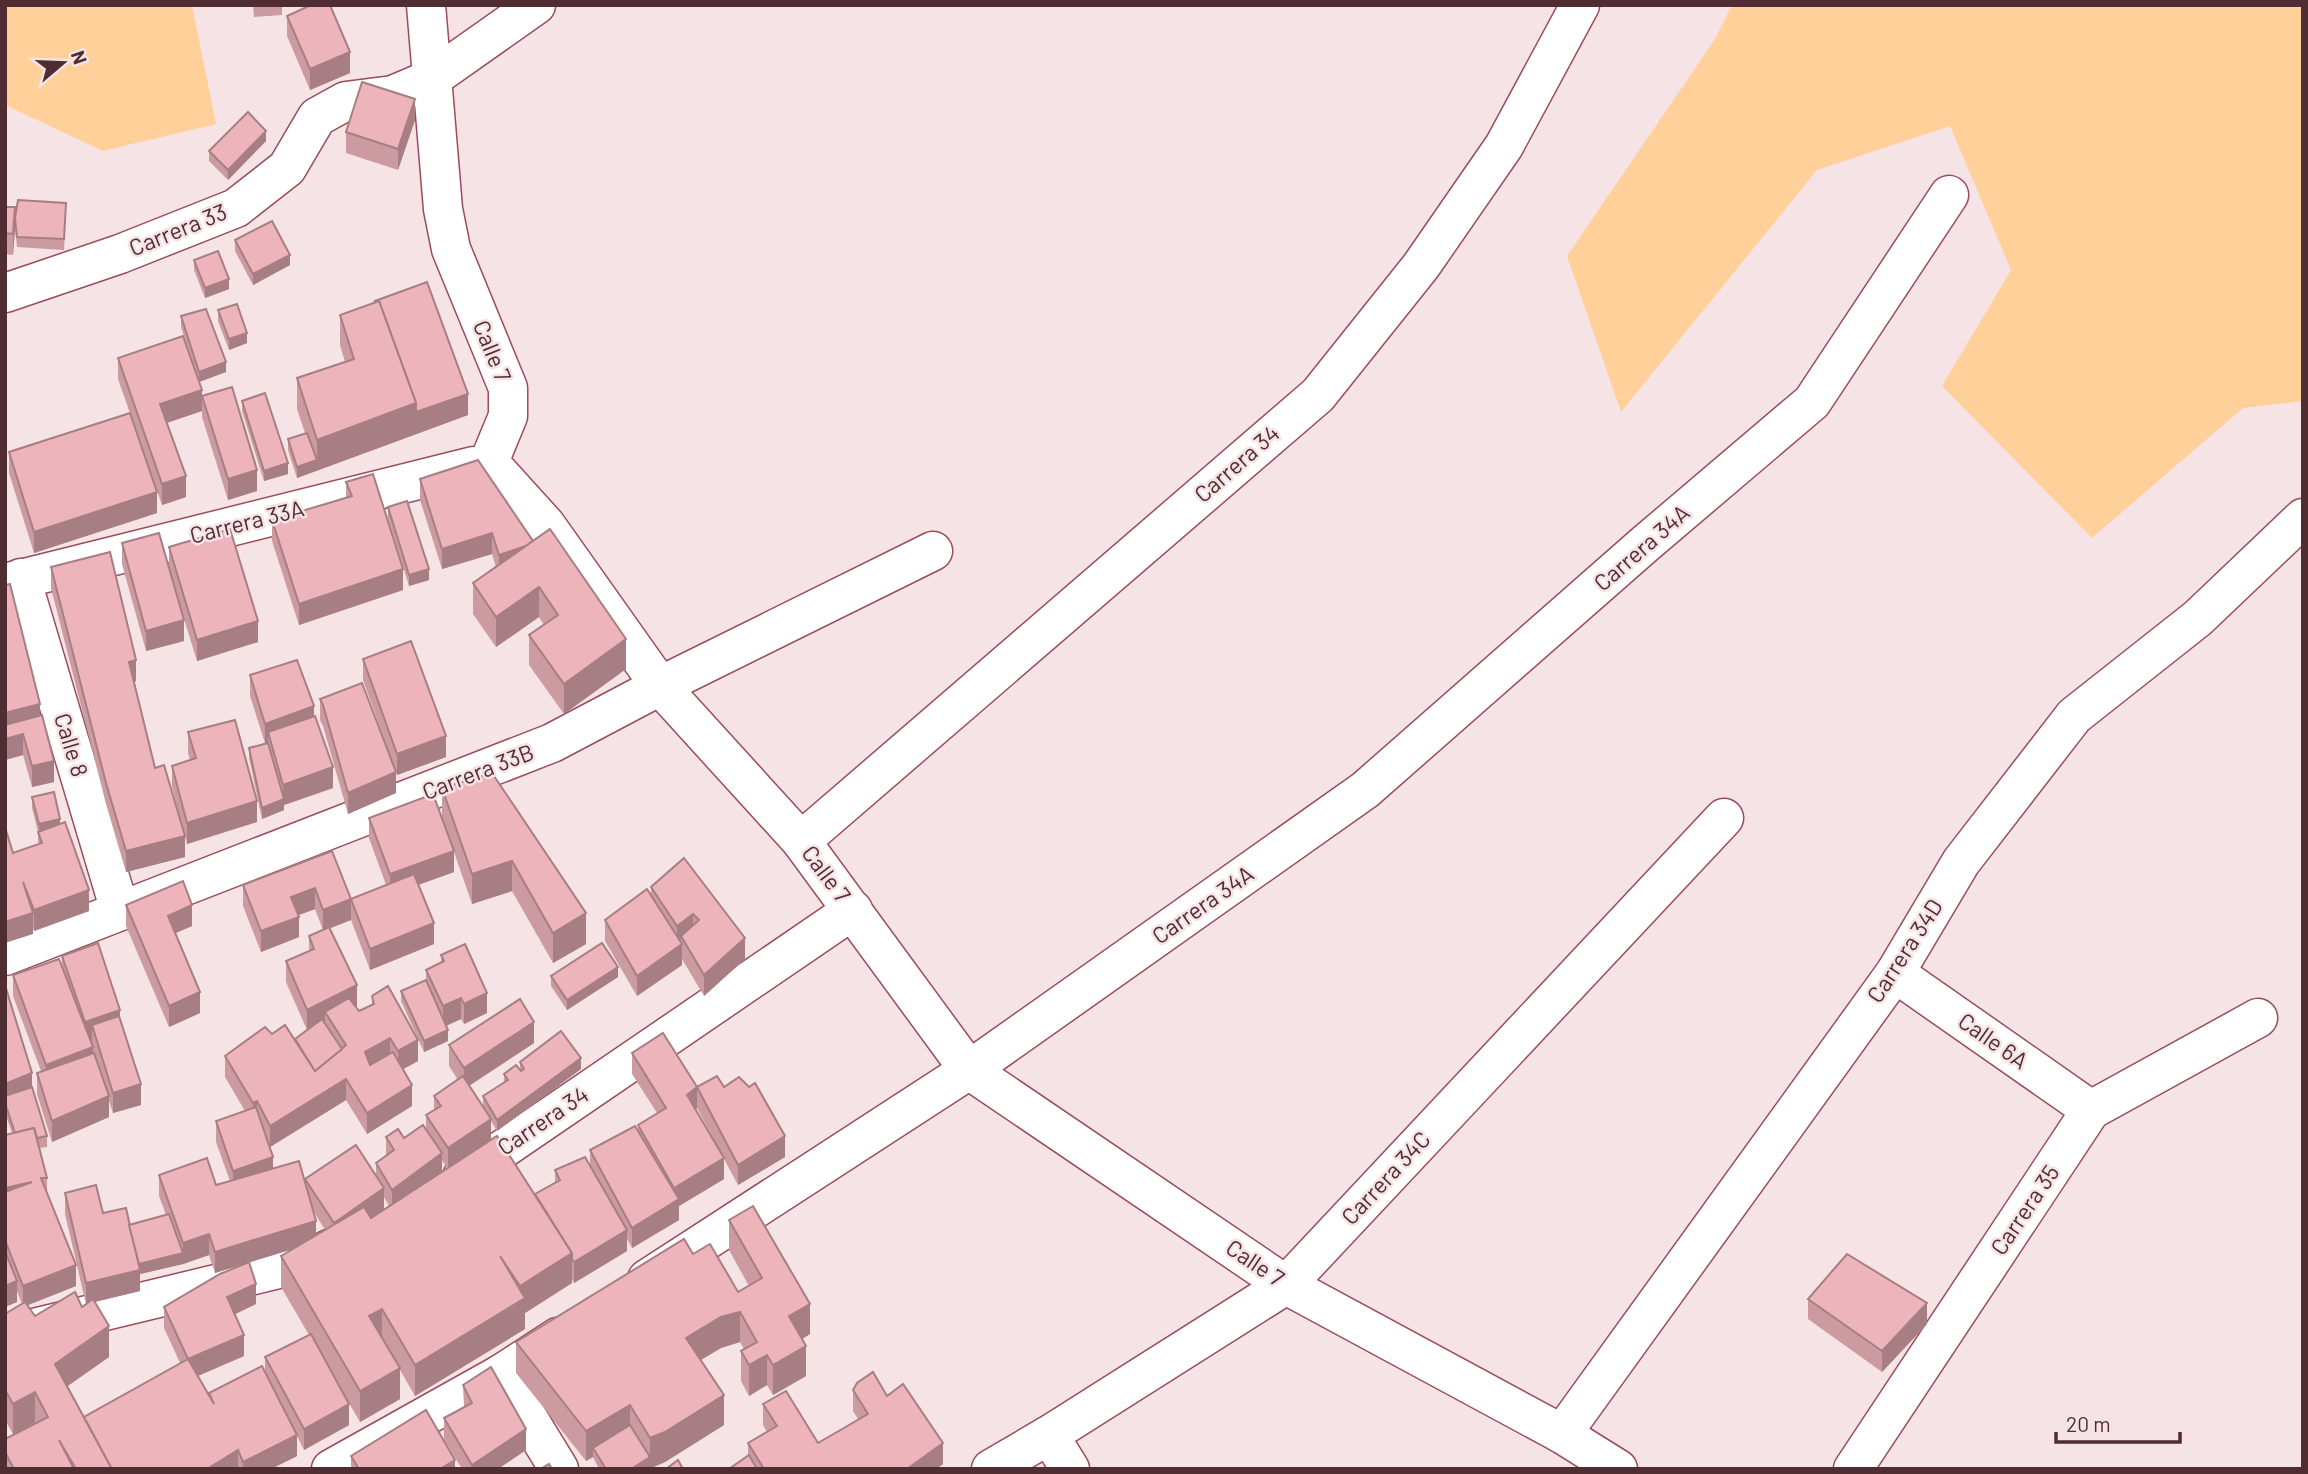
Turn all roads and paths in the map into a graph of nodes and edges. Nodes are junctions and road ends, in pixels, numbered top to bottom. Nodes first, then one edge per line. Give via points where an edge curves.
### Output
1 (426, 5) edge
2 (536, 5) edge
3 (1580, 5) edge
4 (431, 79) junction
5 (1949, 195) dead end
6 (5, 293) edge
7 (489, 462) junction
8 (2303, 517) edge
9 (933, 551) dead end
10 (13, 580) edge
11 (660, 686) junction
12 (1724, 818) dead end
13 (801, 841) junction
14 (853, 910) junction
15 (120, 911) junction
16 (5, 956) edge
17 (1895, 972) junction
18 (2258, 1018) dead end
19 (969, 1070) junction
20 (2091, 1110) junction
21 (433, 1195) edge
22 (362, 1232) edge
23 (1286, 1285) junction
24 (616, 1299) edge
25 (582, 1322) edge
26 (5, 1335) edge
27 (501, 1374) junction
28 (1562, 1434) junction
29 (1049, 1435) junction
30 (331, 1469) edge
31 (559, 1469) edge
32 (991, 1469) edge
33 (1070, 1469) edge
34 (1618, 1469) edge
35 (1853, 1469) edge

1 - 4 street, Calle 7
2 - 4 street, Carrera 33
3 - 13 street, Carrera 34 via 1504,146 1421,266 1318,395
4 - 6 street, Carrera 33 via 393,95 346,102 317,117 287,168 236,208
4 - 7 street, Calle 7 via 451,249 508,388 508,416
5 - 19 street, Carrera 34A via 1812,402 1365,790
7 - 10 street, Carrera 33A
7 - 11 street, Calle 7 via 546,524
8 - 17 street, Carrera 34D via 2198,618 2074,716 1961,862
9 - 11 street, Carrera 33B
10 - 15 street, Calle 8
11 - 13 street, Calle 7
11 - 15 street, Carrera 33B via 552,743
12 - 23 street, Carrera 34C
13 - 14 street, Calle 7
14 - 19 street, Calle 7
14 - 21 street, Carrera 34
15 - 16 street, Carrera 33B
17 - 20 street, Calle 6A
17 - 28 street, Carrera 34D
18 - 20 street, Carrera 35
19 - 23 street, Calle 7
19 - 24 street, Carrera 34A
20 - 35 street, Carrera 35
22 - 26 street via 303,1263
23 - 28 street, Calle 7
23 - 29 street, Carrera 34C
25 - 27 street
27 - 30 street
27 - 31 street
28 - 34 street, Calle 7
29 - 32 street, Carrera 34C
29 - 33 street

